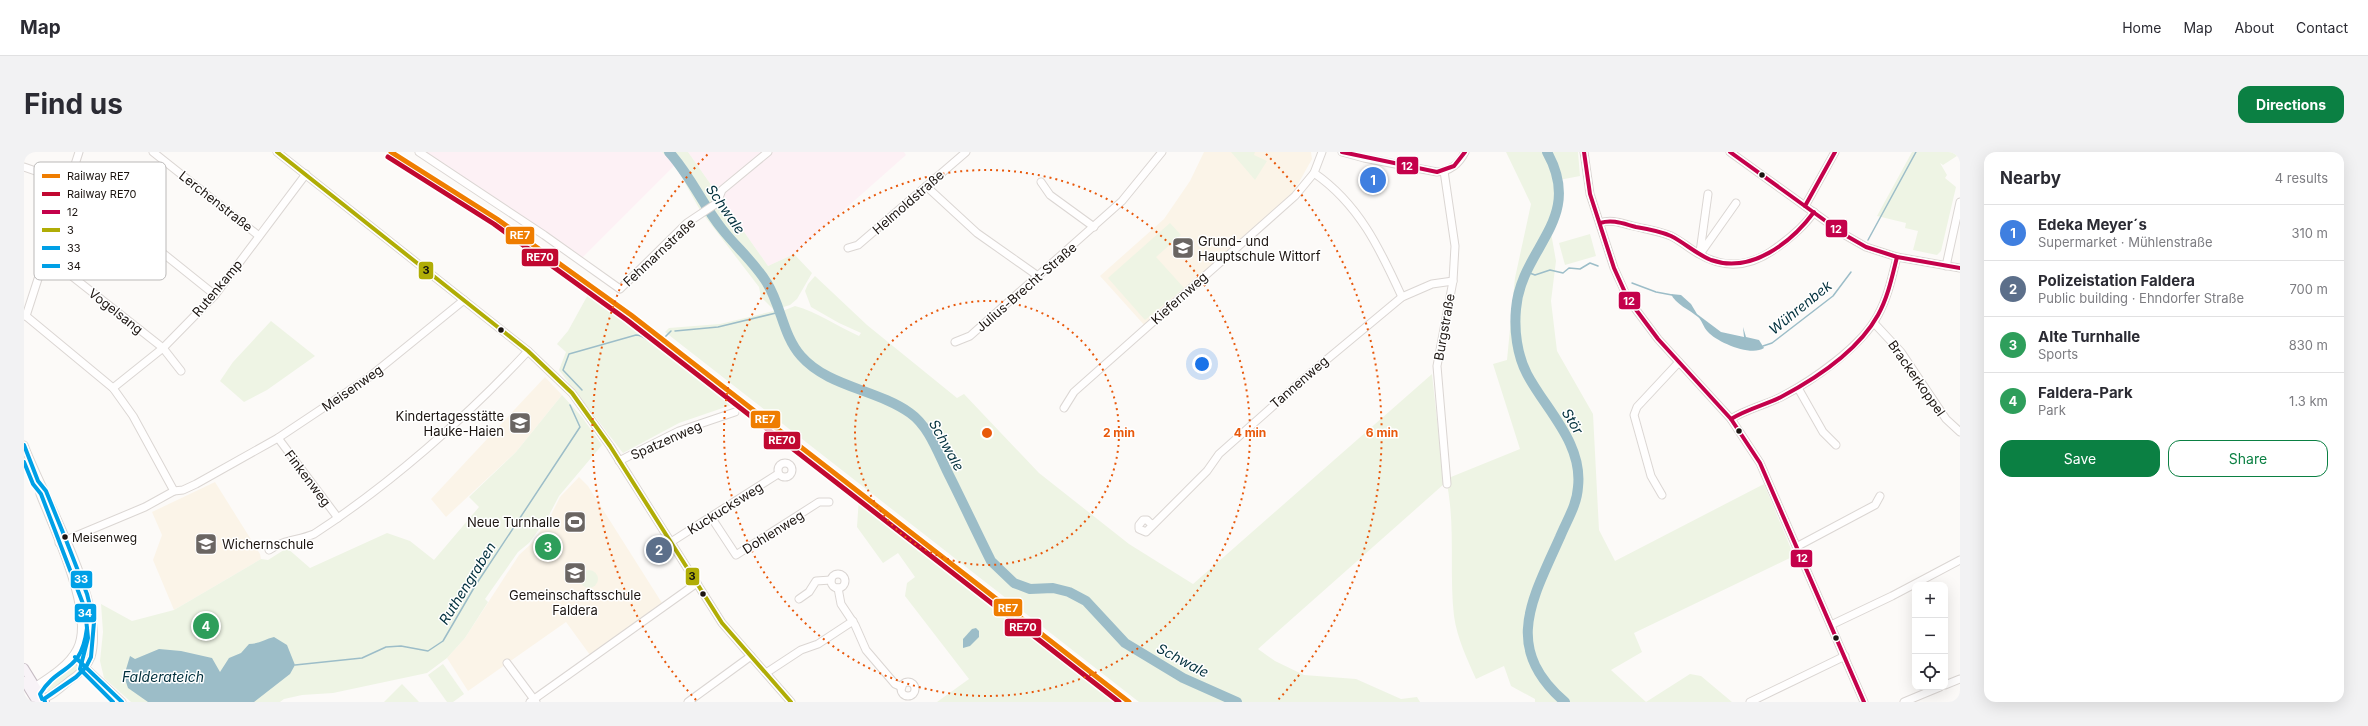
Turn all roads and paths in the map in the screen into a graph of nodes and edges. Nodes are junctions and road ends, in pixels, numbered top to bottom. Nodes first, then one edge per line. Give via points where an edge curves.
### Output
1 (79, 152) edge
2 (153, 152) edge
3 (277, 152) edge
4 (419, 152) edge
5 (768, 152) edge
6 (966, 152) edge
7 (1162, 152) edge
8 (1322, 152) edge
9 (1342, 152) edge
10 (1465, 152) edge
11 (1584, 152) edge
12 (1730, 152) edge
13 (1835, 152) edge
14 (76, 162) edge
15 (166, 162) edge
16 (166, 162) edge
17 (24, 167) edge
18 (34, 170) edge
19 (1444, 171) junction
20 (1314, 173) junction
21 (306, 174) junction
22 (1041, 182) dead end
23 (926, 186) junction
24 (1708, 194) dead end
25 (1736, 202) dead end
26 (1960, 202) edge
27 (1805, 206) junction
28 (1814, 212) junction
29 (1600, 223) junction
30 (1094, 226) junction
31 (259, 236) junction
32 (848, 248) dead end
33 (1700, 254) junction
34 (166, 256) edge
35 (1897, 257) junction
36 (1946, 266) junction
37 (1960, 268) edge
38 (1038, 276) junction
39 (37, 280) edge
40 (77, 280) edge
41 (1453, 281) junction
42 (215, 295) junction
43 (1402, 297) junction
44 (464, 300) junction
45 (25, 316) edge
46 (1874, 323) junction
47 (954, 342) dead end
48 (163, 348) junction
49 (528, 351) junction
50 (1679, 362) junction
51 (181, 371) dead end
52 (113, 388) junction
53 (1798, 388) junction
54 (1064, 408) dead end
55 (735, 412) dead end
56 (1731, 419) junction
57 (1960, 432) edge
58 (278, 438) junction
59 (24, 445) edge
60 (1836, 445) dead end
61 (619, 460) junction
62 (778, 474) dead end
63 (1447, 484) dead end
64 (174, 490) junction
65 (1662, 495) dead end
66 (1880, 496) dead end
67 (828, 502) dead end
68 (711, 517) junction
69 (338, 518) junction
70 (1152, 525) dead end
71 (62, 542) junction
72 (671, 542) junction
73 (1798, 546) junction
74 (269, 550) dead end
75 (1960, 560) edge
76 (831, 580) junction
77 (697, 583) junction
78 (838, 588) junction
79 (799, 599) dead end
80 (853, 621) junction
81 (1831, 625) junction
82 (73, 656) junction
83 (751, 656) junction
84 (1845, 656) junction
85 (507, 663) dead end
86 (86, 667) junction
87 (24, 668) edge
88 (766, 673) junction
89 (1960, 679) edge
90 (24, 681) edge
91 (1948, 684) edge
92 (36, 686) junction
93 (902, 687) dead end
94 (1933, 690) edge
95 (39, 699) edge
96 (1861, 699) edge
97 (533, 701) edge
98 (122, 702) edge
99 (688, 702) edge
100 (791, 702) edge
101 (1750, 702) edge
102 (1904, 702) edge

1 - 14 street
2 - 16 street, Lerchenstraße
3 - 21 street
4 - 5 street, Fehmarnstraße via 620,289 687,223 714,205 722,190
6 - 23 street, Helmoldstraße
7 - 30 street, Julius-Brecht-Straße via 1132,191
8 - 20 street
9 - 19 street via 1420,170
10 - 19 street via 1456,166
11 - 29 street via 1590,194
12 - 27 street
13 - 27 street
15 - 31 street, Lerchenstraße
17 - 18 street
19 - 41 street, Burgstraße via 1455,243
20 - 43 street via 1337,191 1364,223 1378,245
20 - 54 street, Kiefernweg via 1294,196 1074,392
21 - 31 street, Rutenkamp
21 - 44 street
22 - 30 street via 1050,195
23 - 32 street, Helmoldstraße via 858,245
23 - 38 street via 977,233
24 - 33 street
25 - 33 street
26 - 36 street
27 - 28 street
28 - 33 street via 1791,237 1774,250 1749,263 1725,264
28 - 35 street via 1866,247
29 - 33 street via 1611,221 1665,234
29 - 50 street via 1628,299 1639,316
30 - 38 street, Julius-Brecht-Straße
31 - 42 street, Rutenkamp
34 - 42 street
35 - 36 street
35 - 46 street via 1885,300
36 - 37 street
38 - 47 street, Julius-Brecht-Straße via 970,336
39 - 45 street
40 - 48 street, Vogelsang
41 - 43 street, Tannenweg via 1432,284
41 - 63 street, Burgstraße via 1437,366
42 - 48 street, Rutenkamp
43 - 70 street, Tannenweg via 1326,359 1219,454 1207,471
44 - 49 street
44 - 58 street, Meisenweg via 368,378
45 - 52 street
46 - 53 street via 1832,364
46 - 57 street, Brackerkoppel via 1901,352 1946,419
48 - 51 street, Vogelsang
48 - 52 street, Rutenkamp
49 - 61 street via 576,398
49 - 69 street via 469,409 385,483
50 - 56 street
50 - 65 street via 1637,407 1634,415 1651,476
52 - 64 street via 133,416
53 - 56 street
53 - 60 street via 1823,432
55 - 61 street, Spatzenweg via 679,431
56 - 73 street via 1760,463
58 - 64 street, Meisenweg via 196,484 183,490
58 - 69 street, Finkenweg
59 - 71 street via 38,481 46,491
61 - 72 street
62 - 68 street, Kuckucksweg
64 - 71 street, Meisenweg via 145,507
66 - 73 street via 1875,505
67 - 68 street, Dohlenweg via 819,502 736,555
68 - 72 street, Kuckucksweg
69 - 74 street via 314,534 281,542
71 - 82 street via 82,618 78,647
71 - 86 street via 87,594 94,622 91,656
72 - 77 street
73 - 81 street
75 - 81 street
76 - 78 street
76 - 78 street via 836,574 843,577 844,585
76 - 79 street via 816,581 809,592
77 - 83 street via 722,623
77 - 97 street
78 - 80 street via 841,604
80 - 88 street
80 - 93 street via 866,650 895,684
81 - 84 street
82 - 86 street
82 - 92 street
83 - 88 street
83 - 99 street
84 - 96 street
84 - 101 street
85 - 97 street
86 - 95 street via 76,677
86 - 98 street
87 - 92 main road
88 - 100 street
89 - 91 street
90 - 95 main road
92 - 95 main road
92 - 95 street
94 - 102 street

